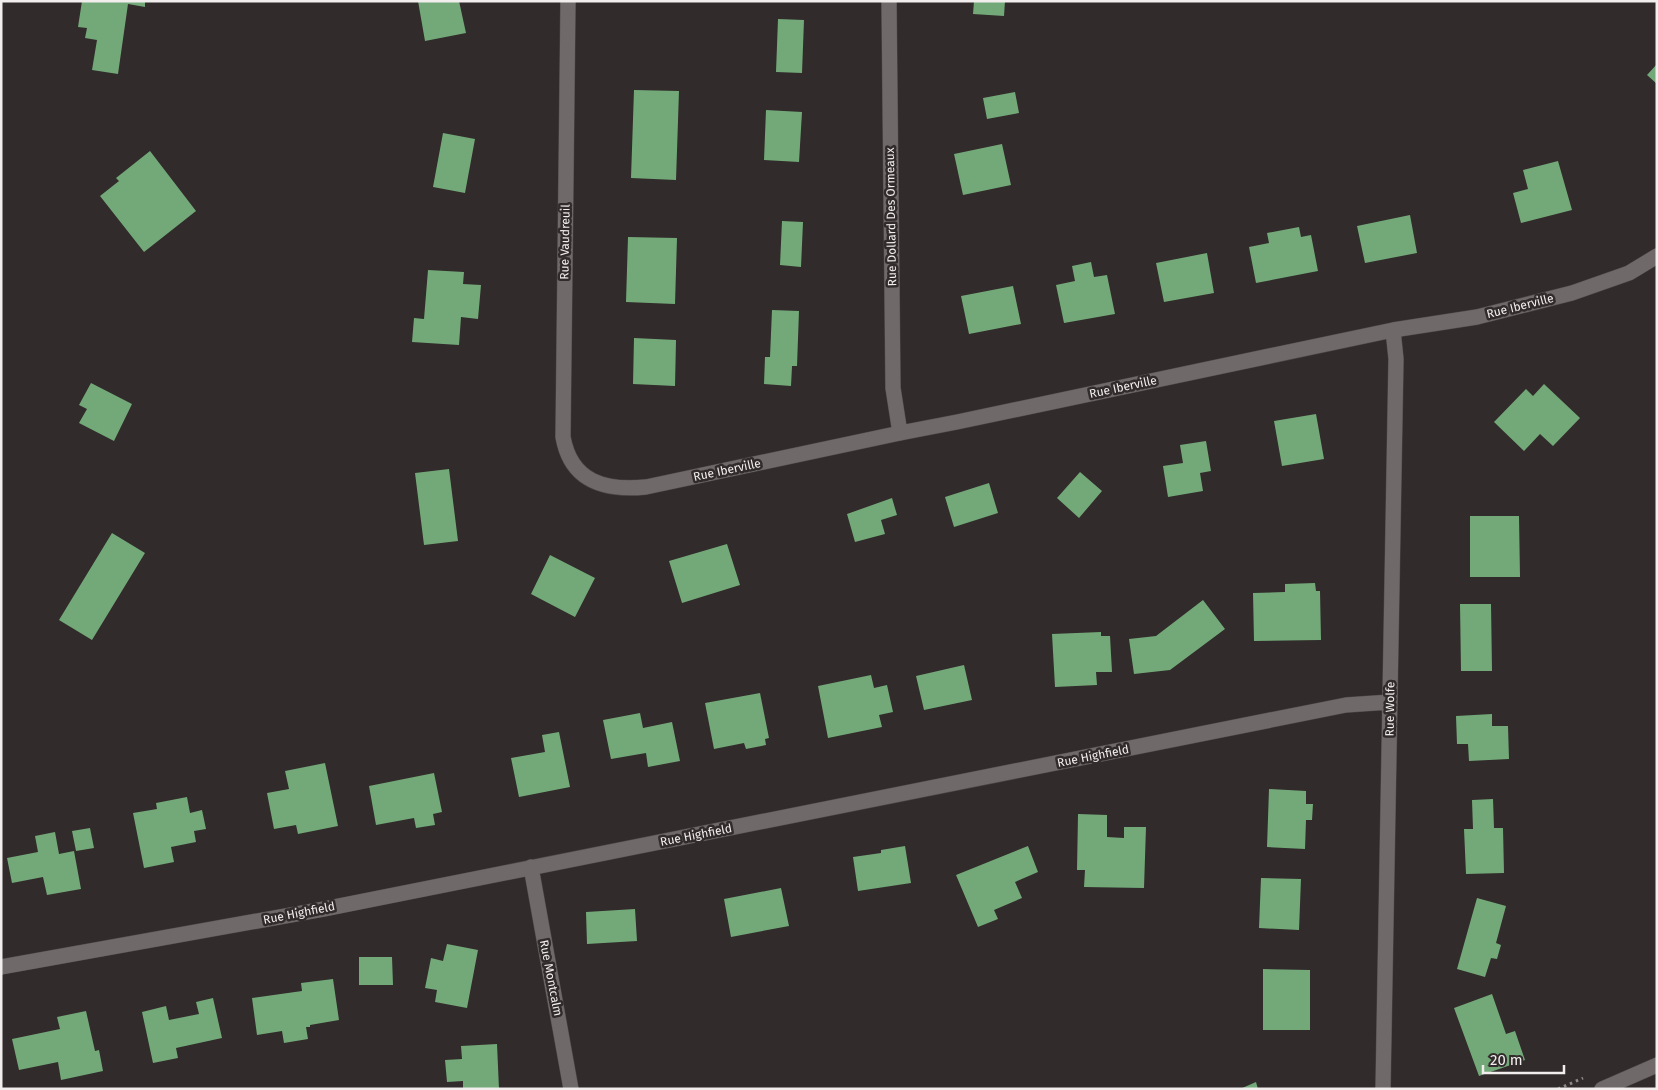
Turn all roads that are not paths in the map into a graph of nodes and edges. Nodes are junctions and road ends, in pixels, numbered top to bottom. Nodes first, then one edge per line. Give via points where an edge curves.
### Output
1 (568, 1) edge
2 (889, 1) edge
3 (1657, 256) edge
4 (1392, 330) junction
5 (900, 432) junction
6 (585, 476) joint
7 (1390, 702) junction
8 (530, 867) junction
9 (1, 967) edge
10 (1657, 1065) edge
11 (572, 1089) edge
12 (1383, 1089) edge
13 (1602, 1089) edge

1 - 6 street, Rue Vaudreuil via 562,428 568,454
2 - 5 street, Rue Dollard Des Ormeaux via 893,388
3 - 4 street, Rue Iberville via 1629,273 1572,293 1477,317
4 - 5 street, Rue Iberville
4 - 7 street, Rue Wolfe via 1396,359
5 - 6 street, Rue Iberville via 646,487 610,488
7 - 8 street, Rue Highfield via 1346,705
7 - 12 street, Rue Wolfe
8 - 9 street, Rue Highfield
8 - 11 street, Rue Montcalm
10 - 13 street

